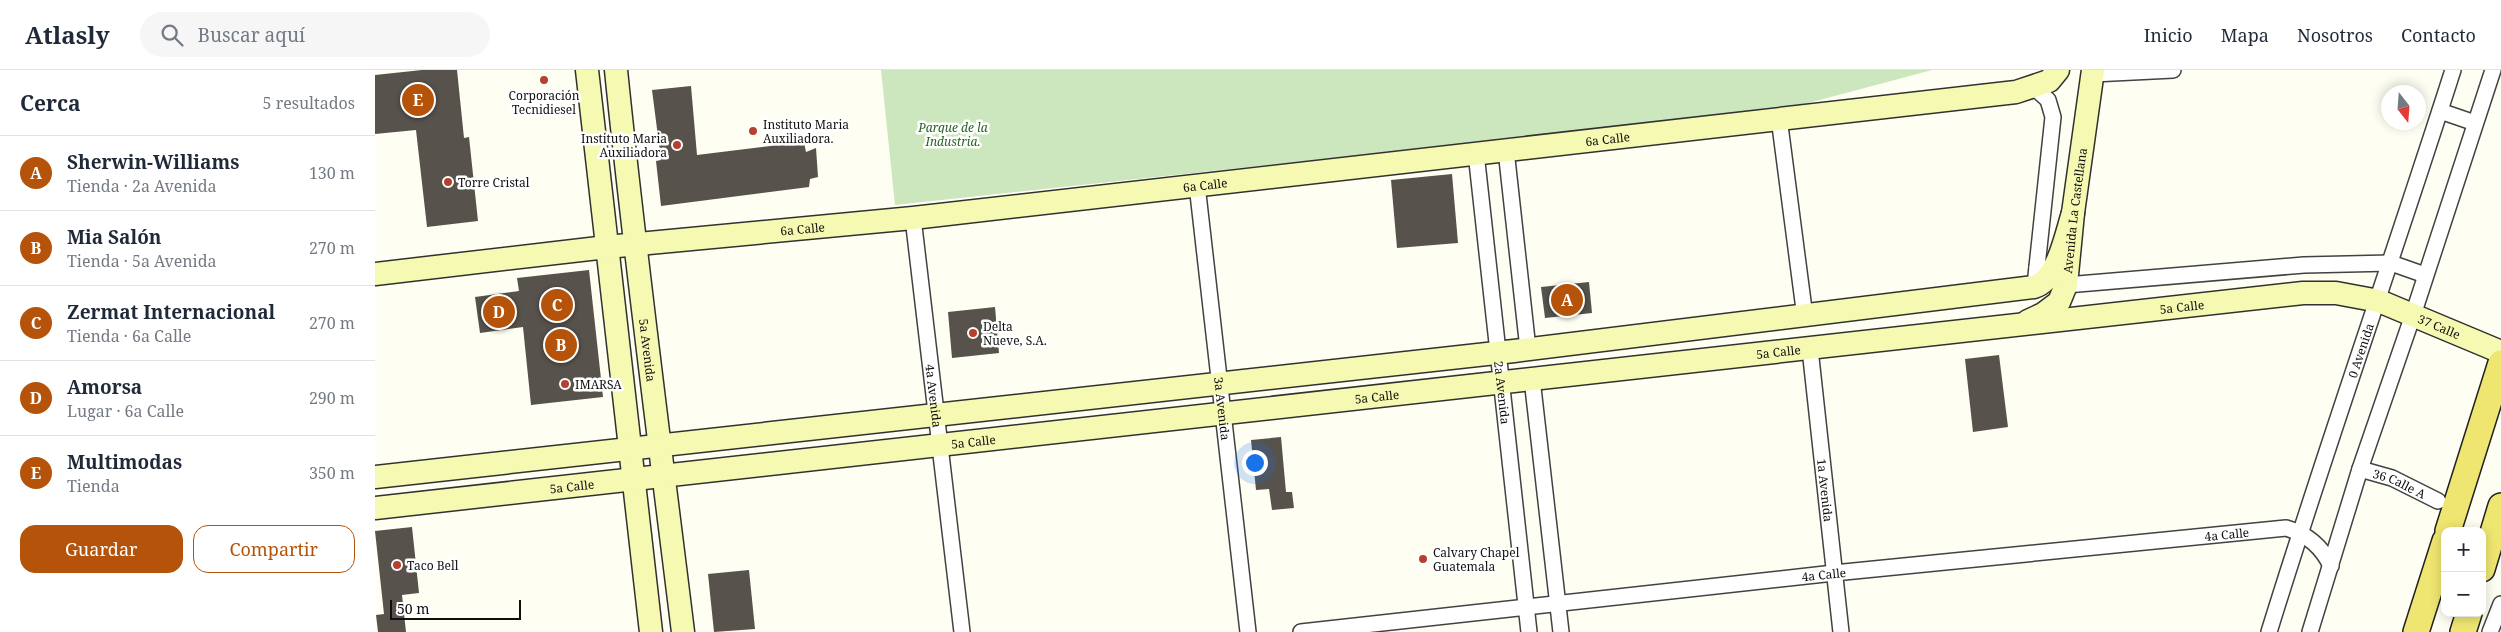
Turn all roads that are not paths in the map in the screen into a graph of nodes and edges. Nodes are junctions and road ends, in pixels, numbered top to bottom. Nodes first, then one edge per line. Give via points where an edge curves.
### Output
1 (587, 70) edge
2 (616, 70) edge
3 (2058, 70) edge
4 (2173, 70) edge
5 (2453, 70) edge
6 (2493, 70) edge
7 (2093, 72) edge
8 (2034, 87) junction
9 (2439, 111) junction
10 (1779, 118) junction
11 (2475, 123) junction
12 (1506, 150) junction
13 (1476, 154) junction
14 (1197, 185) junction
15 (913, 218) junction
16 (633, 245) junction
17 (607, 247) junction
18 (2391, 262) junction
19 (375, 274) edge
20 (2425, 275) junction
21 (2047, 279) junction
22 (2379, 300) junction
23 (2413, 315) junction
24 (1805, 317) junction
25 (2018, 325) junction
26 (1810, 349) junction
27 (1528, 350) junction
28 (2501, 352) edge
29 (1498, 353) junction
30 (2501, 363) edge
31 (1532, 379) junction
32 (1501, 383) junction
33 (1221, 384) junction
34 (1225, 414) junction
35 (937, 415) junction
36 (661, 445) junction
37 (941, 445) junction
38 (630, 448) junction
39 (2360, 469) junction
40 (664, 476) junction
41 (375, 477) edge
42 (633, 479) junction
43 (2438, 501) dead end
44 (2501, 506) edge
45 (375, 508) edge
46 (2449, 527) edge
47 (2300, 532) junction
48 (2441, 554) edge
49 (2486, 556) edge
50 (2331, 566) junction
51 (1834, 573) junction
52 (1558, 604) junction
53 (2501, 604) edge
54 (1526, 607) junction
55 (2468, 617) edge
56 (2314, 628) edge
57 (651, 632) edge
58 (683, 632) edge
59 (962, 632) edge
60 (1248, 632) edge
61 (1301, 632) edge
62 (1529, 632) edge
63 (1561, 632) edge
64 (1841, 632) edge
65 (2269, 632) edge
66 (2416, 632) edge
67 (2463, 632) edge
68 (2490, 632) edge

1 - 17 main road
2 - 16 main road, 5a Avenida
3 - 8 main road via 2049,80
4 - 7 street
5 - 9 street, 0 Avenida
6 - 11 street
7 - 21 main road, Avenida La Castellana via 2073,212
8 - 10 main road, 6a Calle via 2016,92
8 - 21 street, Avenida La Castellana via 2048,100 2053,117
9 - 11 street
9 - 18 street, 0 Avenida
10 - 12 main road, 6a Calle
10 - 24 street
11 - 20 street
12 - 13 main road, 6a Calle
12 - 27 street
13 - 14 main road, 6a Calle
13 - 29 street, 2a Avenida
14 - 15 main road, 6a Calle
14 - 33 street, 3a Avenida
15 - 16 main road, 6a Calle
15 - 35 street, 4a Avenida
16 - 17 main road, 6a Calle
16 - 36 main road, 5a Avenida
17 - 19 main road, 6a Calle
17 - 38 main road
18 - 20 street
18 - 21 street
18 - 22 street, 0 Avenida
20 - 23 street
21 - 24 main road
21 - 25 main road, Avenida La Castellana via 2059,302
22 - 23 main road, 37 Calle
22 - 25 main road, 5a Calle via 2336,293 2303,293
22 - 47 street, 0 Avenida
23 - 28 main road, 37 Calle
23 - 39 street
24 - 27 main road
25 - 26 main road, 5a Calle
26 - 31 main road, 5a Calle
26 - 51 street, 1a Avenida
27 - 29 main road
29 - 32 street, 2a Avenida
29 - 33 main road
30 - 46 main road
31 - 32 main road, 5a Calle
31 - 52 street
32 - 34 main road, 5a Calle
32 - 54 street, 2a Avenida
33 - 34 street, 3a Avenida
33 - 35 main road
34 - 37 main road, 5a Calle
34 - 60 street, 3a Avenida
35 - 36 main road
35 - 37 street, 4a Avenida
36 - 38 main road
36 - 40 main road, 5a Avenida
37 - 40 main road, 5a Calle
37 - 59 street, 4a Avenida
38 - 41 main road
38 - 42 main road
39 - 43 street, 36 Calle A via 2392,478
39 - 50 street
40 - 42 main road, 5a Calle
40 - 58 main road, 5a Avenida
42 - 45 main road, 5a Calle
42 - 57 main road
44 - 49 main road
47 - 50 street via 2325,553
47 - 51 street, 4a Calle via 2286,528
47 - 65 street, 0 Avenida
48 - 66 main road
50 - 56 street
51 - 52 street, 4a Calle
51 - 64 street, 1a Avenida
52 - 54 street, 4a Calle
52 - 63 street
53 - 68 street
54 - 61 street, 4a Calle
54 - 62 street, 2a Avenida
55 - 67 main road

